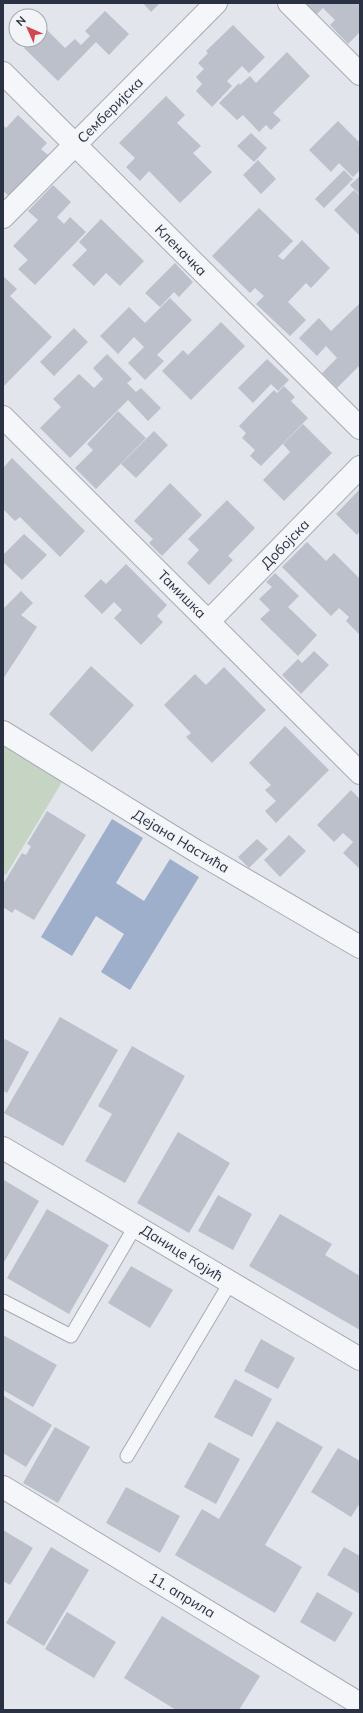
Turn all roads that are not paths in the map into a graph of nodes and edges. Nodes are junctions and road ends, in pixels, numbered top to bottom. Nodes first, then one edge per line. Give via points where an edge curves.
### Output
1 (216, 3) edge
2 (288, 3) edge
3 (3, 72) edge
4 (360, 74) edge
5 (75, 145) junction
6 (3, 217) edge
7 (3, 416) edge
8 (360, 428) edge
9 (360, 467) edge
10 (209, 621) junction
11 (3, 732) edge
12 (360, 773) edge
13 (360, 947) edge
14 (3, 1148) edge
15 (136, 1225) junction
16 (230, 1283) junction
17 (3, 1300) edge
18 (360, 1359) edge
19 (127, 1456) dead end
20 (3, 1487) edge
21 (360, 1704) edge

1 - 5 street, Семберијска
2 - 4 street
3 - 5 street, Кленачка
5 - 6 street, Семберијска
5 - 8 street, Кленачка
7 - 10 street, Тамишка
9 - 10 street, Добојска
10 - 12 street, Тамишка
11 - 13 street, Дејана Настића via 196,851
14 - 15 street, Данице Којић
15 - 16 street, Данице Којић
15 - 17 lane via 72,1336
16 - 18 street, Данице Којић
16 - 19 lane
20 - 21 street, 11. априла

